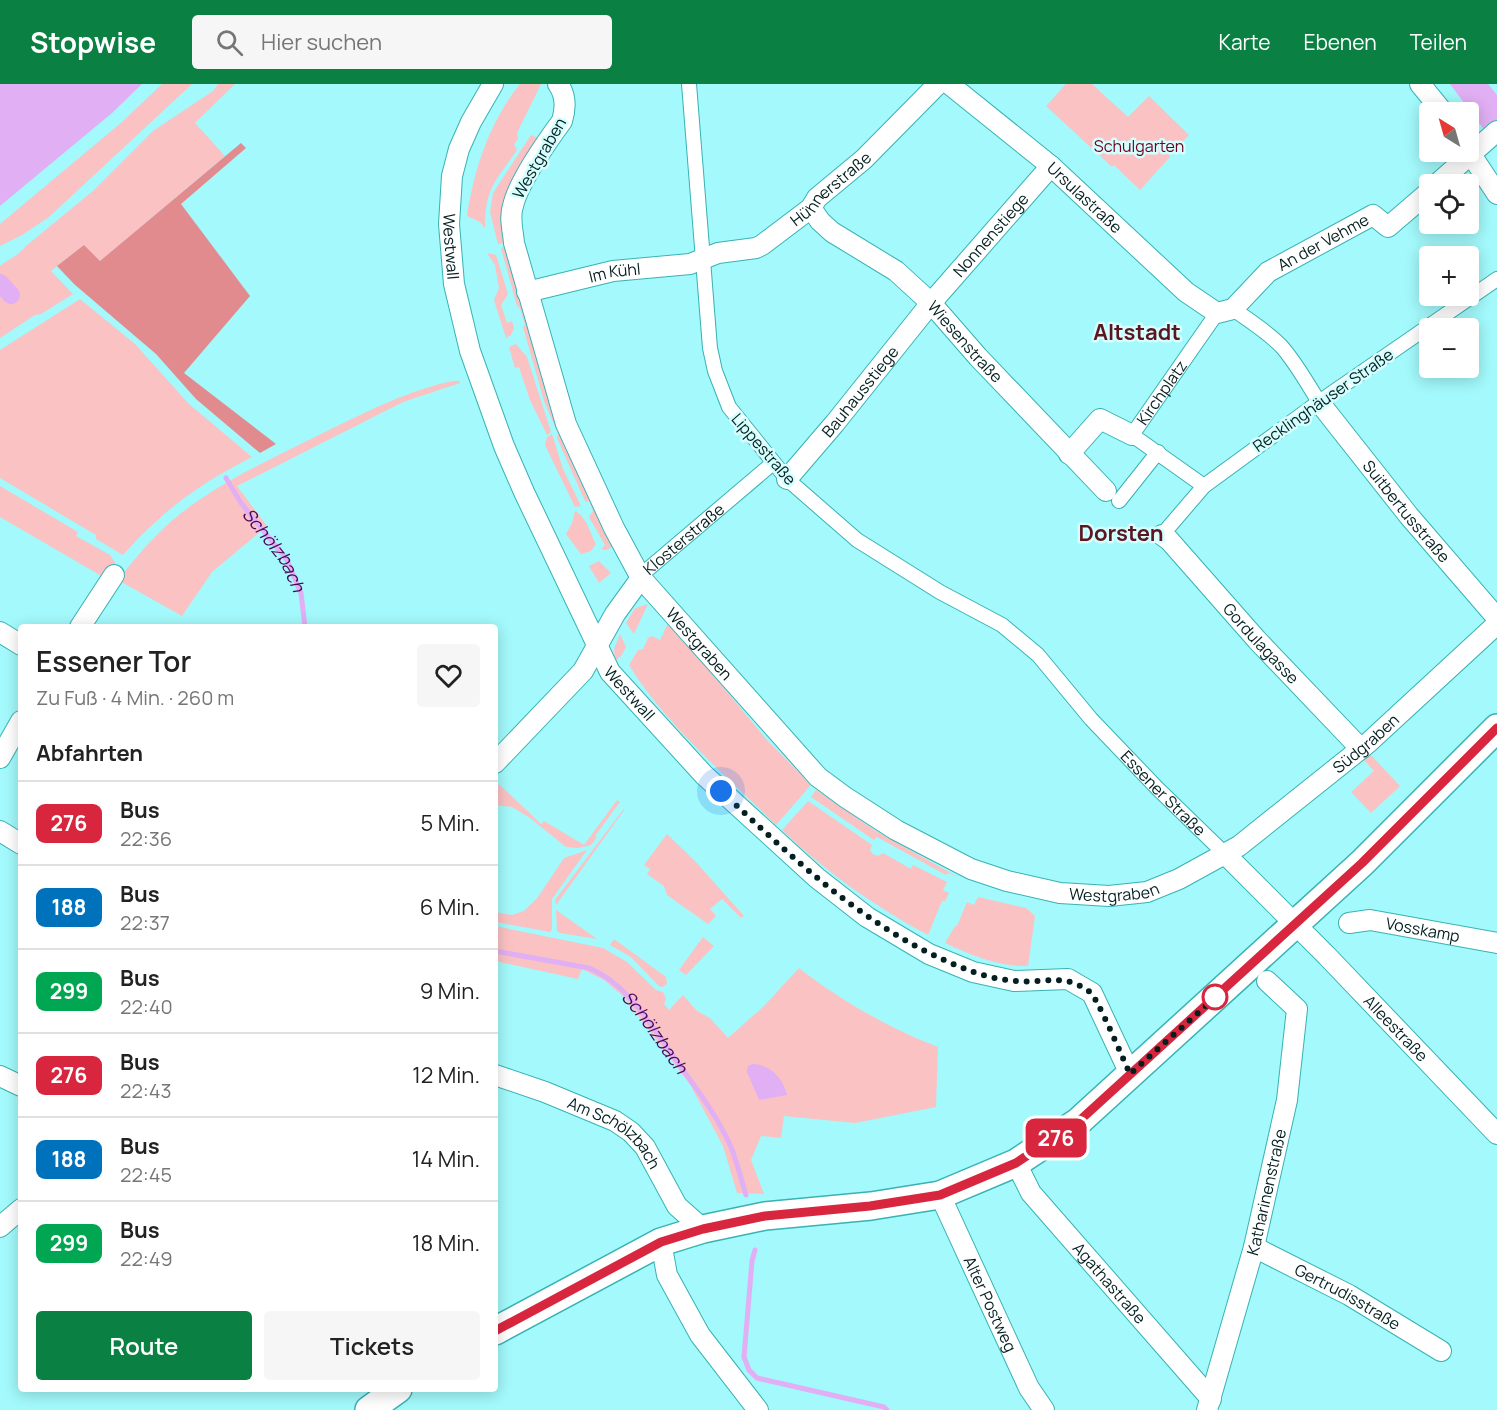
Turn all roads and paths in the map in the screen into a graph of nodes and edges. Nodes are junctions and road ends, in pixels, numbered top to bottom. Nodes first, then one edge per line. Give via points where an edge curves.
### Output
1 (493, 84) edge
2 (558, 84) edge
3 (689, 84) edge
4 (938, 84) edge
5 (949, 84) edge
6 (1420, 84) edge
7 (1435, 102) edge
8 (1497, 131) edge
9 (1479, 145) edge
10 (1479, 159) edge
11 (1460, 162) edge
12 (1051, 166) junction
13 (1448, 174) edge
14 (1497, 194) edge
15 (1419, 200) edge
16 (811, 208) junction
17 (704, 259) junction
18 (1497, 279) edge
19 (527, 292) junction
20 (931, 303) junction
21 (1225, 311) junction
22 (1319, 402) junction
23 (1132, 435) junction
24 (1158, 452) junction
25 (1069, 454) junction
26 (773, 463) junction
27 (787, 479) junction
28 (1203, 486) junction
29 (1113, 496) joint
30 (1162, 535) joint
31 (114, 575) dead end
32 (640, 578) junction
33 (1497, 618) edge
34 (82, 624) edge
35 (1497, 624) edge
36 (0, 632) edge
37 (18, 643) edge
38 (598, 644) junction
39 (1038, 654) joint
40 (18, 726) edge
41 (1497, 728) edge
42 (1361, 749) junction
43 (0, 758) edge
44 (498, 760) edge
45 (0, 831) edge
46 (18, 842) edge
47 (1225, 854) junction
48 (1349, 923) dead end
49 (1294, 924) junction
50 (1497, 943) edge
51 (1267, 981) dead end
52 (1130, 1074) junction
53 (0, 1076) edge
54 (498, 1076) edge
55 (18, 1085) edge
56 (1497, 1134) edge
57 (1016, 1163) junction
58 (940, 1195) junction
59 (18, 1212) edge
60 (0, 1227) edge
61 (703, 1229) junction
62 (661, 1242) junction
63 (1254, 1247) junction
64 (498, 1329) edge
65 (1441, 1351) dead end
66 (394, 1392) edge
67 (1209, 1404) edge
68 (369, 1410) edge
69 (758, 1410) edge
70 (1044, 1410) edge

1 - 38 street, Westwall via 471,122 452,176 449,224 454,284 470,351 504,446
2 - 19 street, Westgraben via 565,100 565,113 532,168 511,216
3 - 17 street, Lippestraße
4 - 16 street, Hühnerstraße
5 - 12 street, Ursulastraße
6 - 7 street
8 - 9 street
10 - 14 street
11 - 13 street
12 - 20 street, Nonnenstiege
12 - 21 street, Ursulastraße via 1186,292
15 - 21 street, An der Vehme via 1388,227 1373,215 1268,272
16 - 17 street, Hühnerstraße via 756,248
16 - 20 street, Wiesenstraße via 832,232 896,271
17 - 19 street, Im Kühl via 690,264 613,271
17 - 26 street, Lippestraße via 715,371 729,407
18 - 22 street, Recklinghäuser Straße
19 - 32 street, Westgraben via 566,424
20 - 25 street, Wiesenstraße
20 - 27 street, Bauhausstiege
21 - 22 street, Ursulastraße via 1269,335 1282,347
21 - 23 street, Kirchplatz
22 - 28 street, Recklinghäuser Straße
22 - 33 street, Suitbertusstraße via 1409,516
23 - 24 street
23 - 25 street, Kirchplatz via 1100,419
24 - 28 street
24 - 29 street
25 - 29 street, Wiesenstraße
26 - 27 street, Lippestraße
26 - 32 street, Klosterstraße
27 - 39 street, Lippestraße via 856,540 1002,625
28 - 30 street, Recklinghäuser Straße
30 - 42 street, Gordulagasse
31 - 34 street
32 - 38 street, Klosterstraße
32 - 47 street, Westgraben via 818,777 896,830 961,864 1007,881 1060,893 1109,896 1147,892
35 - 42 street, Südgraben
36 - 37 street
38 - 44 street, Klosterstraße via 583,671
38 - 52 street, Westwall via 610,672 704,775 817,878 867,917 928,954 973,972 1014,981 1068,980 1092,993
39 - 47 street, Essener Straße via 1091,719
40 - 43 street
41 - 49 main road via 1370,855
42 - 47 street, Südgraben
45 - 46 street
47 - 49 street, Essener Straße
48 - 50 street, Vosskamp via 1370,920
49 - 52 main road
49 - 56 street, Alleestraße
51 - 63 street, Katharinenstraße via 1297,1009 1287,1100
52 - 57 main road via 1078,1122
53 - 55 street
54 - 61 street, Am Schölzbach via 615,1120 645,1147 677,1206
57 - 58 main road
57 - 67 street, Agathastraße via 1031,1193
58 - 61 main road via 765,1216
58 - 70 street, Alter Postweg via 1029,1388
59 - 60 street
61 - 62 main road
62 - 64 main road
62 - 69 street via 667,1275 700,1335
63 - 65 street, Gertrudisstraße via 1349,1295
63 - 67 street, Katharinenstraße
66 - 68 main road

